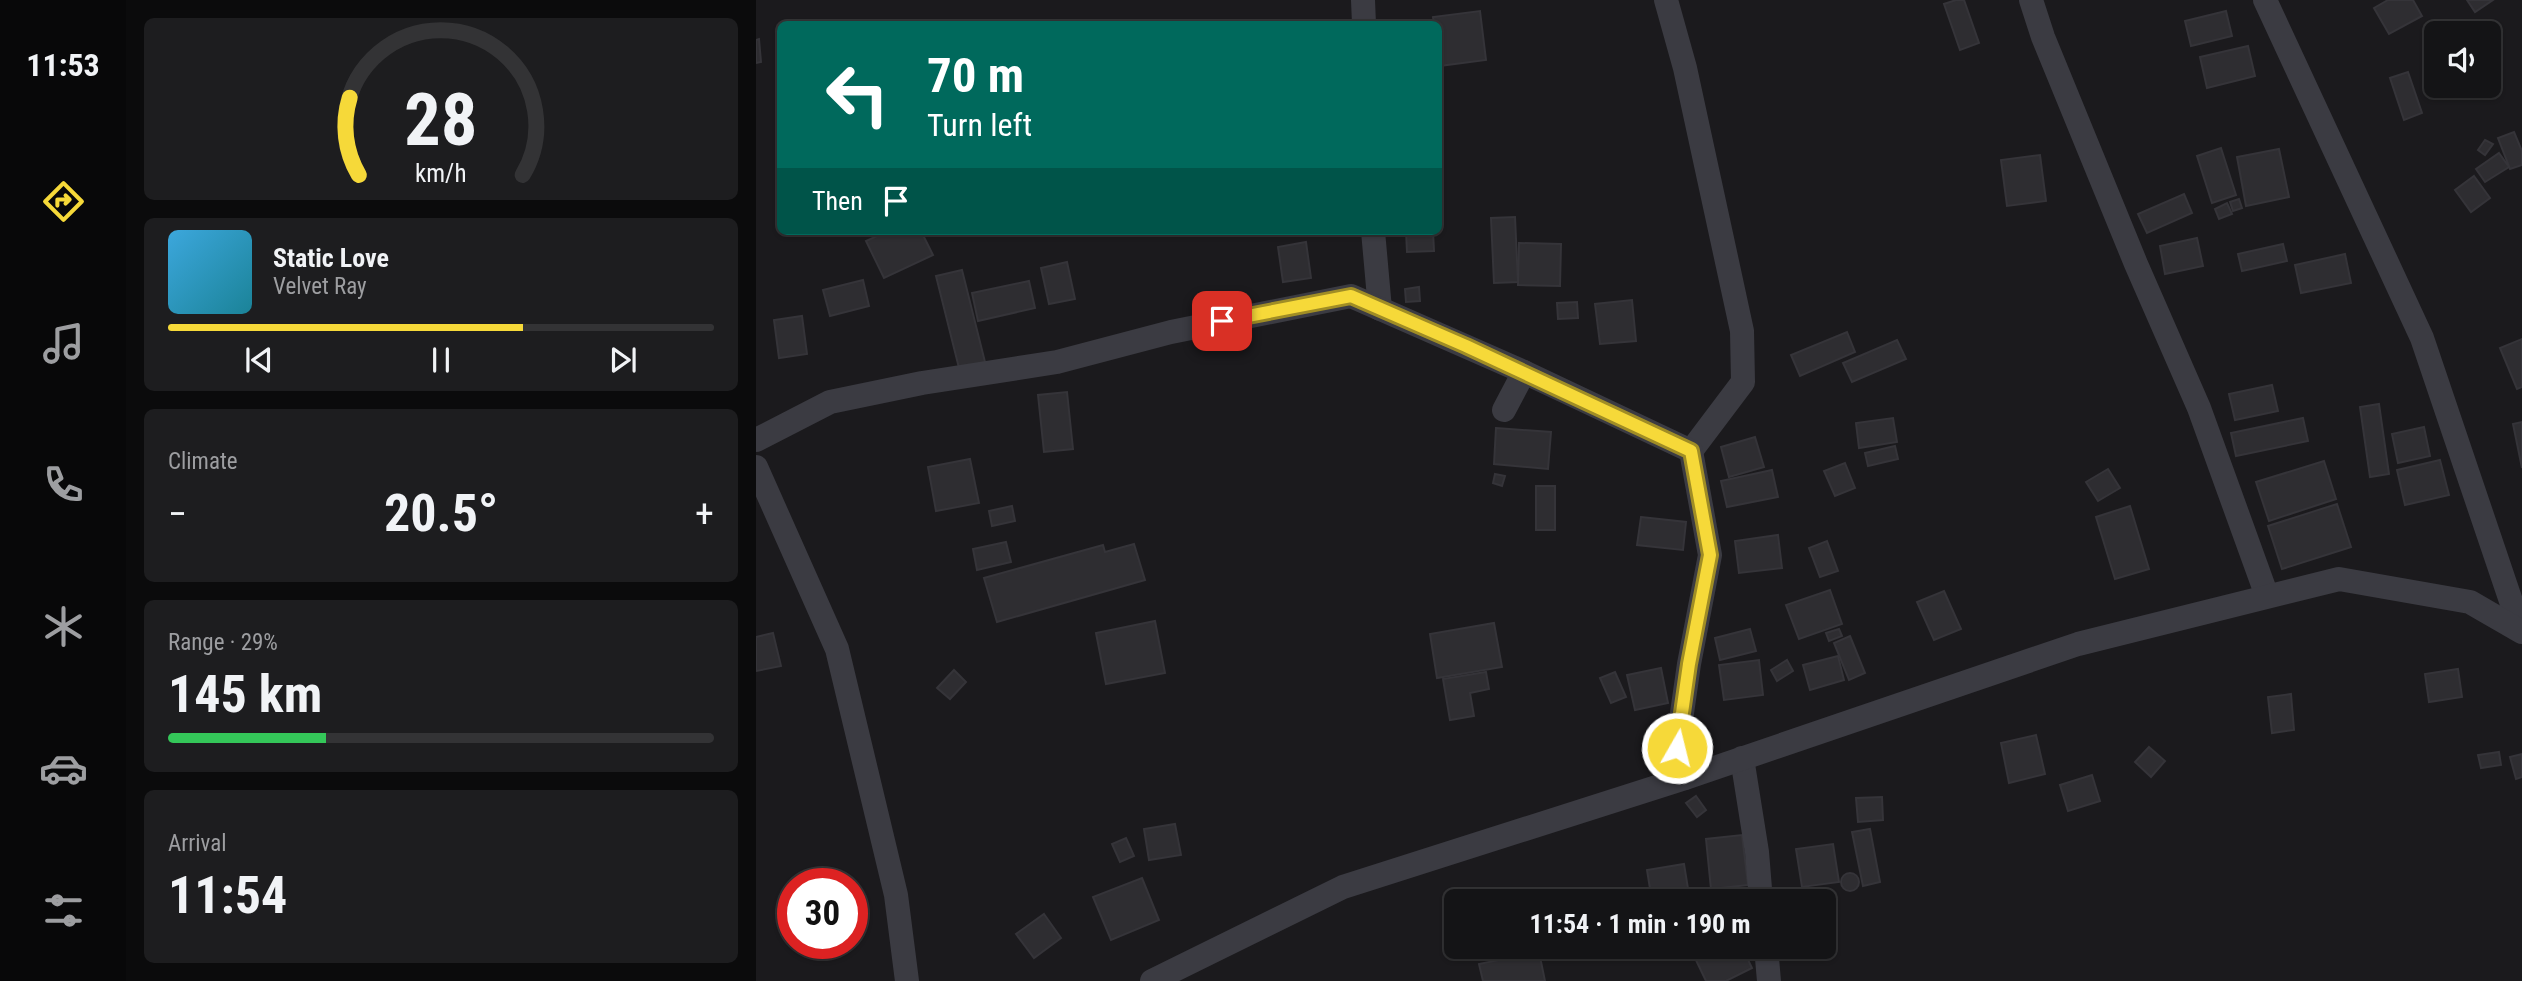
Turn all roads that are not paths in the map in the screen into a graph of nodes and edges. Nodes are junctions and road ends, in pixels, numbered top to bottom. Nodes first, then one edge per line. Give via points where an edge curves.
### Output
1 (1363, 0) edge
2 (1666, 0) edge
3 (2031, 0) edge
4 (2265, 0) edge
5 (1364, 21) edge
6 (1373, 235) edge
7 (1380, 309) junction
8 (1524, 372) junction
9 (1504, 410) dead end
10 (756, 440) edge
11 (1691, 451) junction
12 (756, 467) edge
13 (2267, 596) junction
14 (2522, 618) edge
15 (2522, 632) edge
16 (1742, 758) junction
17 (1685, 778) junction
18 (1760, 889) edge
19 (1767, 959) edge
20 (907, 981) edge
21 (1152, 981) edge
22 (1769, 981) edge

1 - 5 street
2 - 11 street via 1742,331 1743,382
3 - 13 street via 2199,408
4 - 14 street via 2422,338 2514,610
6 - 7 street
7 - 8 street
7 - 10 street via 1351,296 1171,332 1057,362 830,402
8 - 9 street
8 - 11 street
11 - 17 street via 1710,555 1677,748
12 - 20 street via 837,649 896,895
13 - 15 street via 2339,579 2470,602
13 - 16 street via 2078,644
16 - 17 street
16 - 18 street
17 - 21 street via 1343,887
19 - 22 street

